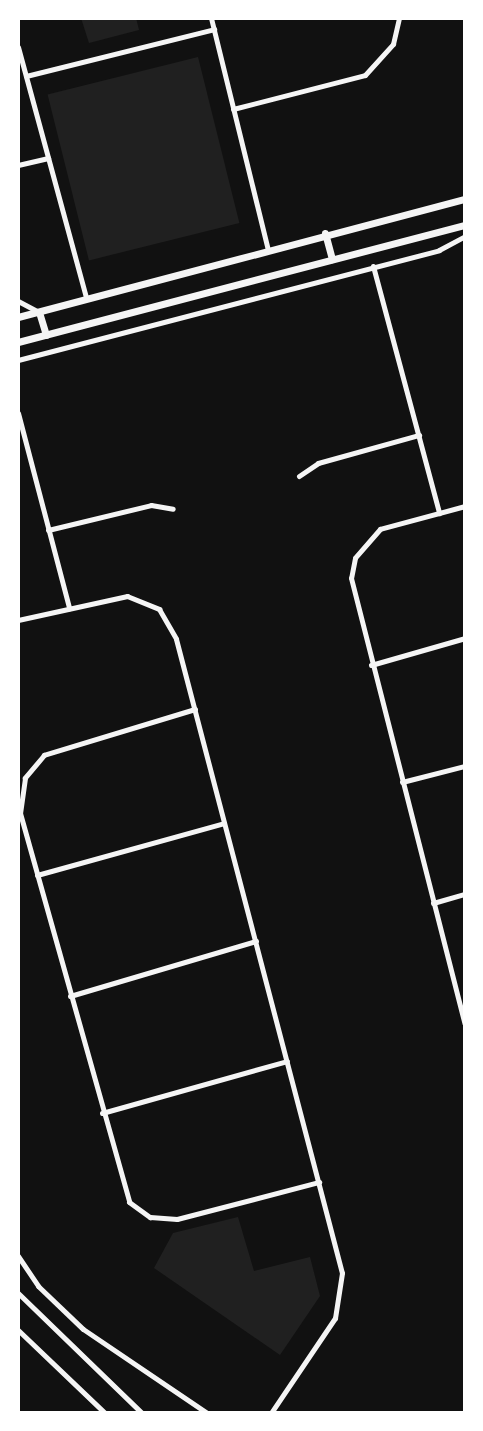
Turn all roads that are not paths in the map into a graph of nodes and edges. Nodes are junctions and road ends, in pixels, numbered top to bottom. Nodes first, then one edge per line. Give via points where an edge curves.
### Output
1 (211, 18) edge
2 (399, 18) edge
3 (214, 29) junction
4 (18, 47) edge
5 (26, 76) junction
6 (233, 109) junction
7 (48, 158) junction
8 (18, 165) edge
9 (465, 199) edge
10 (465, 225) edge
11 (325, 233) junction
12 (465, 236) edge
13 (268, 250) junction
14 (332, 259) junction
15 (373, 266) junction
16 (86, 298) junction
17 (18, 301) edge
18 (39, 312) junction
19 (18, 316) edge
20 (45, 335) junction
21 (18, 342) edge
22 (18, 360) edge
23 (18, 413) edge
24 (419, 435) junction
25 (299, 476) dead end
26 (465, 506) edge
27 (173, 509) dead end
28 (439, 513) junction
29 (48, 530) junction
30 (69, 608) junction
31 (18, 620) edge
32 (465, 638) edge
33 (371, 665) junction
34 (195, 709) junction
35 (465, 766) edge
36 (402, 782) junction
37 (224, 823) junction
38 (37, 875) junction
39 (465, 894) edge
40 (433, 903) junction
41 (256, 941) junction
42 (70, 996) junction
43 (465, 1024) edge
44 (287, 1061) junction
45 (102, 1113) junction
46 (319, 1182) junction
47 (18, 1256) edge
48 (18, 1293) edge
49 (18, 1330) edge
50 (105, 1413) edge
51 (142, 1413) edge
52 (207, 1413) edge
53 (271, 1413) edge

1 - 3 street
2 - 6 street via 393,44 364,75
3 - 5 street
3 - 6 street
4 - 5 street
5 - 7 street
6 - 13 street
7 - 8 street
7 - 16 street
9 - 11 street
10 - 14 street
11 - 13 street
11 - 14 street
12 - 15 street via 440,250
13 - 16 street
14 - 20 street
15 - 22 street
15 - 24 street
16 - 18 street
17 - 18 street
18 - 19 street
18 - 20 street
20 - 21 street
23 - 29 street
24 - 25 street via 318,463
24 - 28 street
26 - 28 street
27 - 29 street via 151,505
28 - 33 street via 380,529 355,558 352,592
29 - 30 street
30 - 31 street
30 - 34 street via 127,596 159,609 171,623
32 - 33 street
33 - 36 street
34 - 37 street
34 - 38 street via 57,747 33,765 20,803
35 - 36 street
36 - 40 street
37 - 38 street
37 - 41 street
38 - 42 street
39 - 40 street
40 - 43 street
41 - 42 street
41 - 44 street
42 - 45 street
44 - 45 street
44 - 46 street
45 - 46 street via 122,1190 150,1217 177,1220
46 - 53 street via 342,1273 340,1303
47 - 52 street via 38,1286 83,1329
48 - 51 street
49 - 50 street

